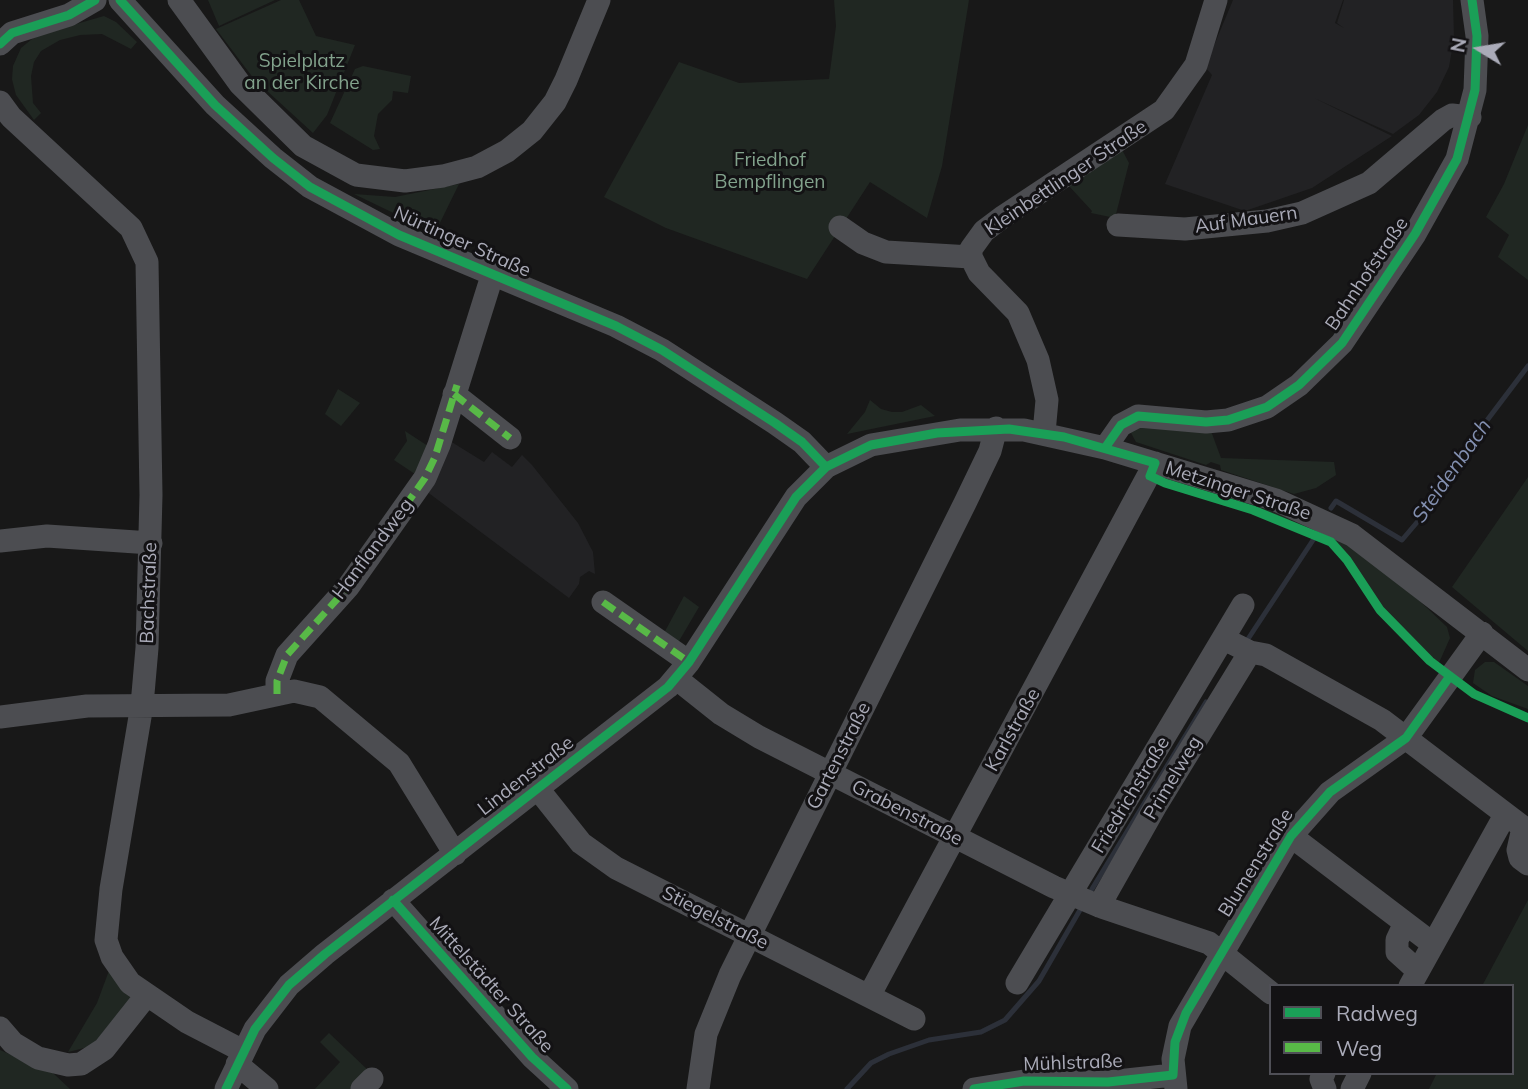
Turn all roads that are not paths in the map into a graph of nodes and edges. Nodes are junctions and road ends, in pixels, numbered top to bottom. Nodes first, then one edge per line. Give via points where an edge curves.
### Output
1 (95, 0) edge
2 (120, 0) edge
3 (179, 0) edge
4 (599, 0) edge
5 (1216, 0) edge
6 (1472, 0) edge
7 (0, 44) edge
8 (4, 117) edge
9 (1470, 117) junction
10 (1118, 225) dead end
11 (841, 227) dead end
12 (971, 257) junction
13 (492, 276) junction
14 (454, 394) junction
15 (996, 428) junction
16 (1044, 433) junction
17 (510, 438) dead end
18 (1105, 448) junction
19 (1155, 463) junction
20 (826, 467) junction
21 (0, 541) edge
22 (151, 543) junction
23 (603, 602) dead end
24 (1243, 606) dead end
25 (1482, 633) junction
26 (1224, 639) junction
27 (1250, 652) junction
28 (1528, 670) edge
29 (683, 671) junction
30 (277, 694) junction
31 (142, 705) junction
32 (0, 717) edge
33 (1406, 737) junction
34 (831, 774) junction
35 (538, 789) junction
36 (1519, 825) edge
37 (1291, 836) junction
38 (955, 837) junction
39 (455, 853) junction
40 (1528, 864) edge
41 (1071, 895) junction
42 (393, 900) junction
43 (1099, 906) junction
44 (1405, 923) junction
45 (748, 935) junction
46 (1433, 944) junction
47 (1221, 952) junction
48 (1414, 978) edge
49 (1017, 983) dead end
50 (1269, 991) edge
51 (146, 996) junction
52 (869, 996) junction
53 (914, 1019) dead end
54 (0, 1028) edge
55 (240, 1058) junction
56 (1175, 1082) edge
57 (1108, 1085) edge
58 (226, 1089) edge
59 (267, 1089) edge
60 (567, 1089) edge
61 (698, 1089) edge
62 (974, 1089) edge

1 - 7 street via 69,15 12,33
2 - 13 street, Nürtinger Straße via 215,105 289,172 370,221
3 - 4 street via 240,84 303,146 356,175 405,181 477,167 521,141 555,102
5 - 12 street, Kleinbettlinger Straße via 1196,65 1164,110 1004,216 975,240
6 - 9 street, Bahnhofstraße via 1477,61
8 - 22 street, Bachstraße via 120,217 144,251 150,293
9 - 10 street, Auf Mauern via 1452,115 1443,120 1369,183 1302,213 1185,229
9 - 18 street, Bahnhofstraße via 1457,159 1438,197 1358,322 1320,367 1281,399 1247,414 1206,422 1138,416 1121,425
11 - 12 street via 886,252
12 - 16 street, Kleinbettlinger Straße via 979,273 1017,313 1027,334 1046,387
13 - 14 street, Hanflandweg
13 - 20 street, Nürtinger Straße via 616,326 678,359 802,442
14 - 17 street
14 - 30 street, Hanflandweg via 425,478 348,587 287,655
15 - 16 street, Metzinger Straße
15 - 20 street, Metzinger Straße via 893,440 854,451
15 - 34 street, Gartenstraße via 990,451
16 - 18 street, Metzinger Straße
18 - 19 street, Metzinger Straße
19 - 25 street, Metzinger Straße via 1267,497 1329,522 1374,550
19 - 38 street, Karlstraße
20 - 29 street, Lindenstraße via 785,512
21 - 22 street via 57,537
22 - 31 street, Bachstraße
23 - 29 street, Grabenstraße
24 - 26 street, Friedrichstraße
25 - 28 street, Metzinger Straße
25 - 33 street, Blumenstraße
26 - 27 street
26 - 41 street, Friedrichstraße
27 - 33 street via 1266,655
27 - 43 street, Primelweg
29 - 34 street, Grabenstraße via 737,725
29 - 35 street, Lindenstraße
30 - 31 street via 229,705
30 - 39 street via 294,691 320,698 399,763
31 - 32 street via 63,708
31 - 51 street, Bachstraße via 106,940 121,972
33 - 36 street
33 - 37 street, Blumenstraße via 1330,792
34 - 38 street, Grabenstraße
34 - 45 street, Gartenstraße
35 - 39 street, Lindenstraße
35 - 45 street, Stiegelstraße via 596,855
36 - 40 street via 1518,850
36 - 46 street
37 - 44 street
37 - 47 street, Blumenstraße
38 - 41 street, Grabenstraße
38 - 52 street, Karlstraße
39 - 42 street, Lindenstraße
41 - 43 street, Grabenstraße
41 - 49 street, Friedrichstraße
42 - 55 street, Lindenstraße via 289,985 264,1015
42 - 60 street, Mittelstädter Straße via 532,1057
43 - 47 street, Grabenstraße via 1197,936
44 - 46 street
44 - 48 street via 1397,952
45 - 52 street, Stiegelstraße
45 - 61 street, Gartenstraße via 709,1023
46 - 48 street
47 - 50 street, Grabenstraße
47 - 56 street, Blumenstraße via 1180,1026 1172,1059
51 - 54 street via 104,1049 81,1063 38,1058 13,1043
51 - 55 street, Bachstraße
52 - 53 street, Stiegelstraße
55 - 58 street, Lindenstraße
55 - 59 street, Bachstraße
56 - 57 street, Mühlstraße
57 - 62 street, Mühlstraße via 1032,1081

